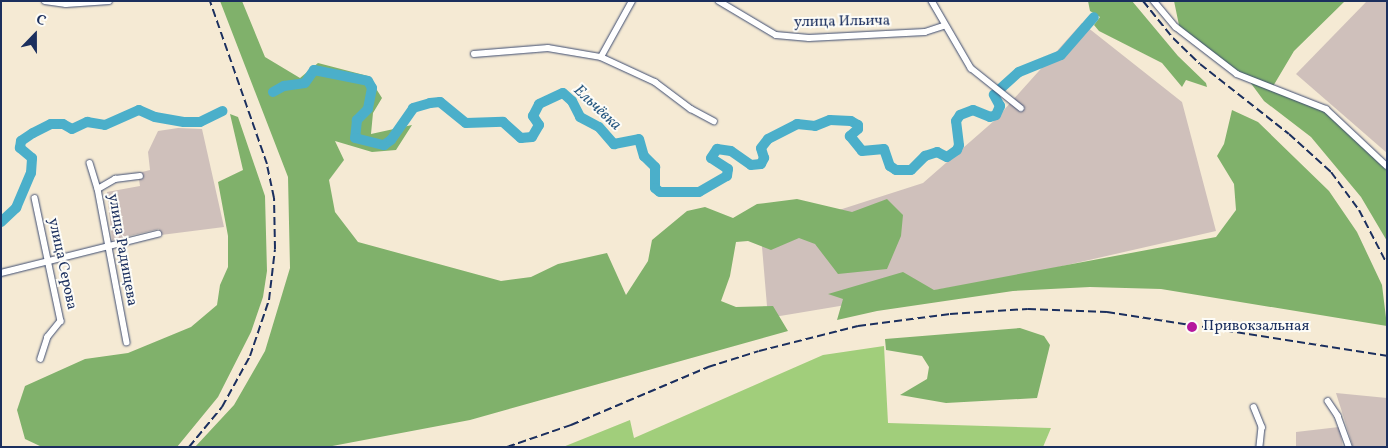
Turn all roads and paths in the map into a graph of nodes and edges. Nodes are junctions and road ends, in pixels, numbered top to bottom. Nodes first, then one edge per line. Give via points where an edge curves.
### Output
1 (45, 1) edge
2 (109, 1) edge
3 (632, 1) edge
4 (719, 1) edge
5 (932, 1) edge
6 (1154, 1) edge
7 (944, 26) junction
8 (474, 54) dead end
9 (601, 57) junction
10 (1021, 108) dead end
11 (714, 121) dead end
12 (90, 163) dead end
13 (1387, 166) edge
14 (140, 176) dead end
15 (98, 189) junction
16 (34, 198) dead end
17 (158, 234) dead end
18 (107, 246) junction
19 (48, 261) junction
20 (1, 272) edge
21 (127, 342) dead end
22 (41, 359) dead end
23 (1328, 401) dead end
24 (1254, 407) dead end
25 (1260, 447) edge
26 (1349, 447) edge

1 - 2 street via 66,4
3 - 9 street
4 - 7 street, улица Ильича via 776,35 809,38 926,32
5 - 7 street
6 - 13 street via 1176,27 1237,74 1326,109
7 - 10 street via 971,68
8 - 9 street via 548,48
9 - 11 street via 655,82 691,109
12 - 15 street, улица Радищева
14 - 15 street via 115,179
15 - 18 street, улица Радищева
16 - 19 street, улица Серова
17 - 18 street
18 - 19 street
18 - 21 street, улица Радищева
19 - 20 street
19 - 22 street, улица Серова via 61,321 48,337
23 - 26 street via 1338,416
24 - 25 street via 1262,427

